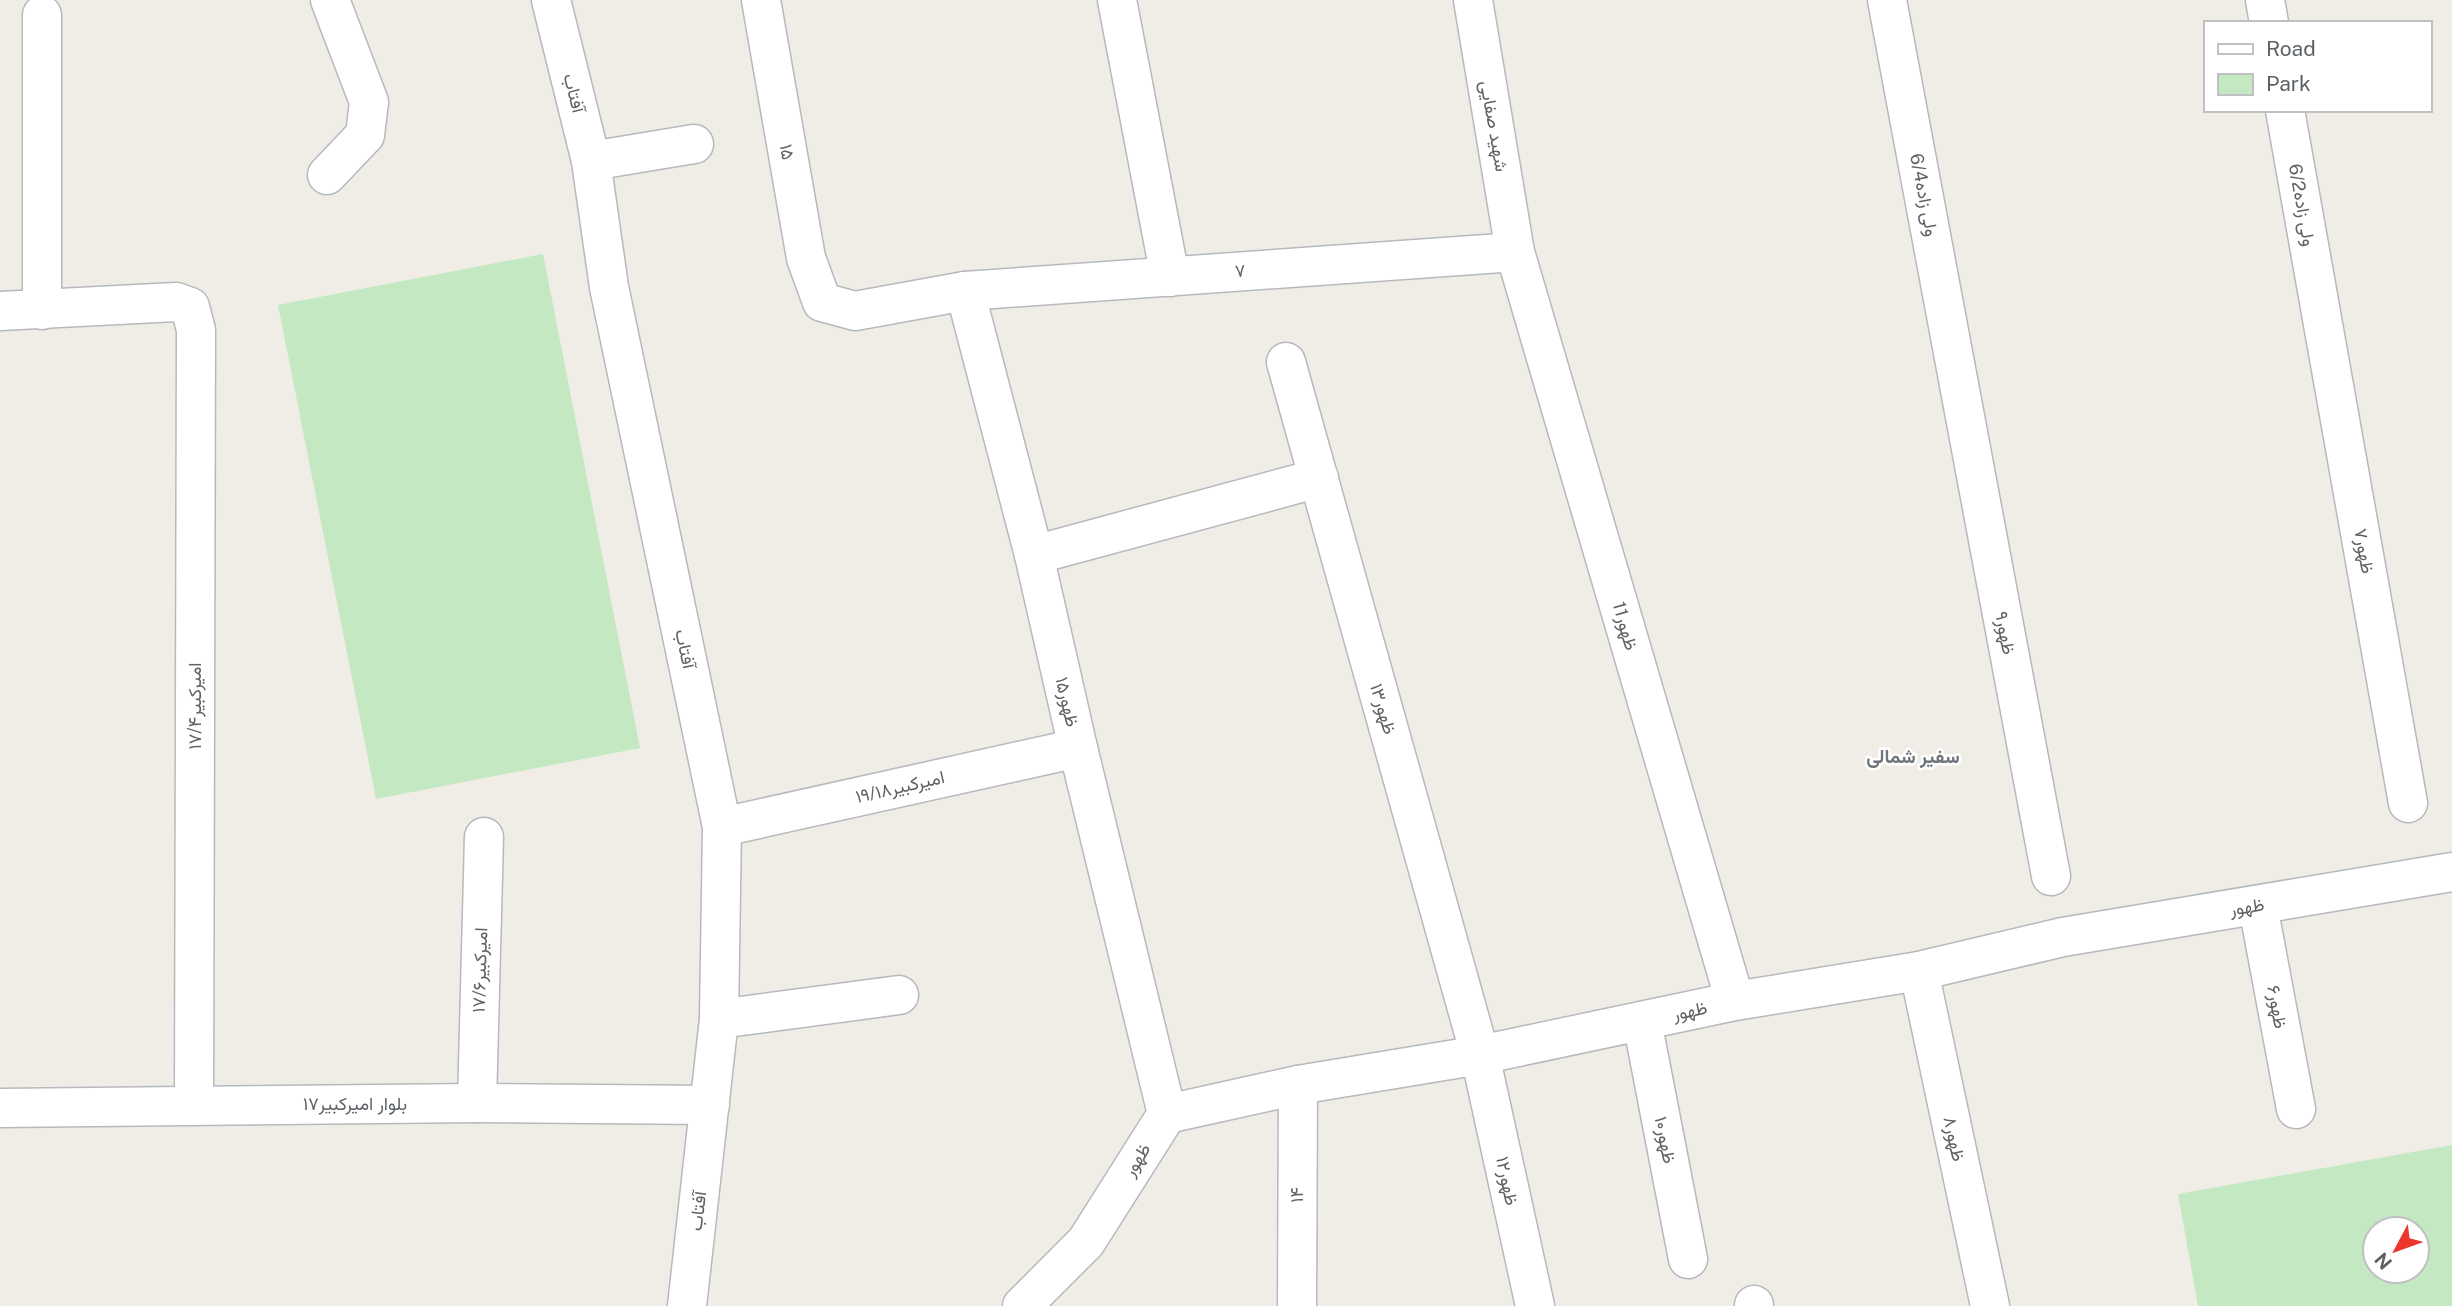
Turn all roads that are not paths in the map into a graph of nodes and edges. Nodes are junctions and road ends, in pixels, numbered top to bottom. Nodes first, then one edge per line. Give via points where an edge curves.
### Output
1 (330, 0) edge
2 (551, 0) edge
3 (761, 0) edge
4 (1117, 0) edge
5 (1472, 0) edge
6 (1887, 0) edge
7 (2265, 0) edge
8 (43, 15) dead end
9 (2269, 21) edge
10 (2285, 112) edge
11 (694, 144) dead end
12 (592, 161) junction
13 (327, 175) dead end
14 (1515, 252) junction
15 (1170, 276) junction
16 (965, 291) junction
17 (2319, 300) joint
18 (822, 302) joint
19 (42, 310) junction
20 (0, 311) edge
21 (1286, 362) dead end
22 (1960, 389) joint
23 (1319, 478) junction
24 (1034, 555) junction
25 (1078, 748) junction
26 (2408, 803) dead end
27 (722, 827) junction
28 (484, 837) dead end
29 (2452, 872) edge
30 (2051, 877) dead end
31 (2258, 906) junction
32 (1919, 971) junction
33 (899, 995) dead end
34 (1735, 1001) junction
35 (719, 1019) junction
36 (1642, 1021) junction
37 (1480, 1055) junction
38 (1298, 1085) junction
39 (477, 1103) junction
40 (194, 1105) junction
41 (710, 1105) junction
42 (0, 1108) edge
43 (2296, 1109) dead end
44 (1167, 1114) junction
45 (1688, 1259) dead end
46 (687, 1306) edge
47 (1021, 1306) edge
48 (1297, 1306) edge
49 (1535, 1306) edge
50 (1990, 1306) edge

1 - 13 street via 369,102 365,135
2 - 12 street, آفتاب
3 - 18 street, ۱۵ via 806,258
4 - 15 street
5 - 14 street, شهید صفایی
6 - 22 street, 6/4ولی زاده
7 - 9 street
8 - 19 street
10 - 17 street, 6/2ولی زاده
11 - 12 street
12 - 27 street, آفتاب via 609,287
14 - 15 street, ۷
14 - 34 street, 11ظهور
15 - 16 street, ۷
16 - 18 street, ۷ via 855,311
16 - 24 street, ظهور۱۵
17 - 26 street, ظهور۷
19 - 20 street
19 - 40 street, امیرکبیر۱۷/۴ via 176,302 190,307 195,330
21 - 23 street, ظهور۱۳
22 - 30 street, ظهور۹
23 - 24 street
23 - 37 street, ظهور۱۳
24 - 25 street, ظهور۱۵
25 - 27 street, امیرکبیر۱۹/۱۸
25 - 44 street, ظهور۱۵
27 - 35 street, آفتاب
28 - 39 street, امیرکبیر۱۷/۶
29 - 31 street, ظهور
31 - 32 street, ظهور via 2063,937
31 - 43 street, ظهور۶
32 - 34 street, ظهور
32 - 50 street, ظهور۸
33 - 35 street
34 - 36 street, ظهور
35 - 41 street, آفتاب
36 - 37 street, ظهور
36 - 45 street, ظهور۱۰
37 - 38 street, ظهور
37 - 49 street, ظهور۱۲
38 - 44 street, ظهور
38 - 48 street, ۱۴
39 - 40 street, بلوار امیرکبیر۱۷
39 - 41 street, بلوار امیرکبیر۱۷
40 - 42 street, بلوار امیرکبیر۱۷
41 - 46 street, آفتاب
44 - 47 street, ظهور via 1086,1242

